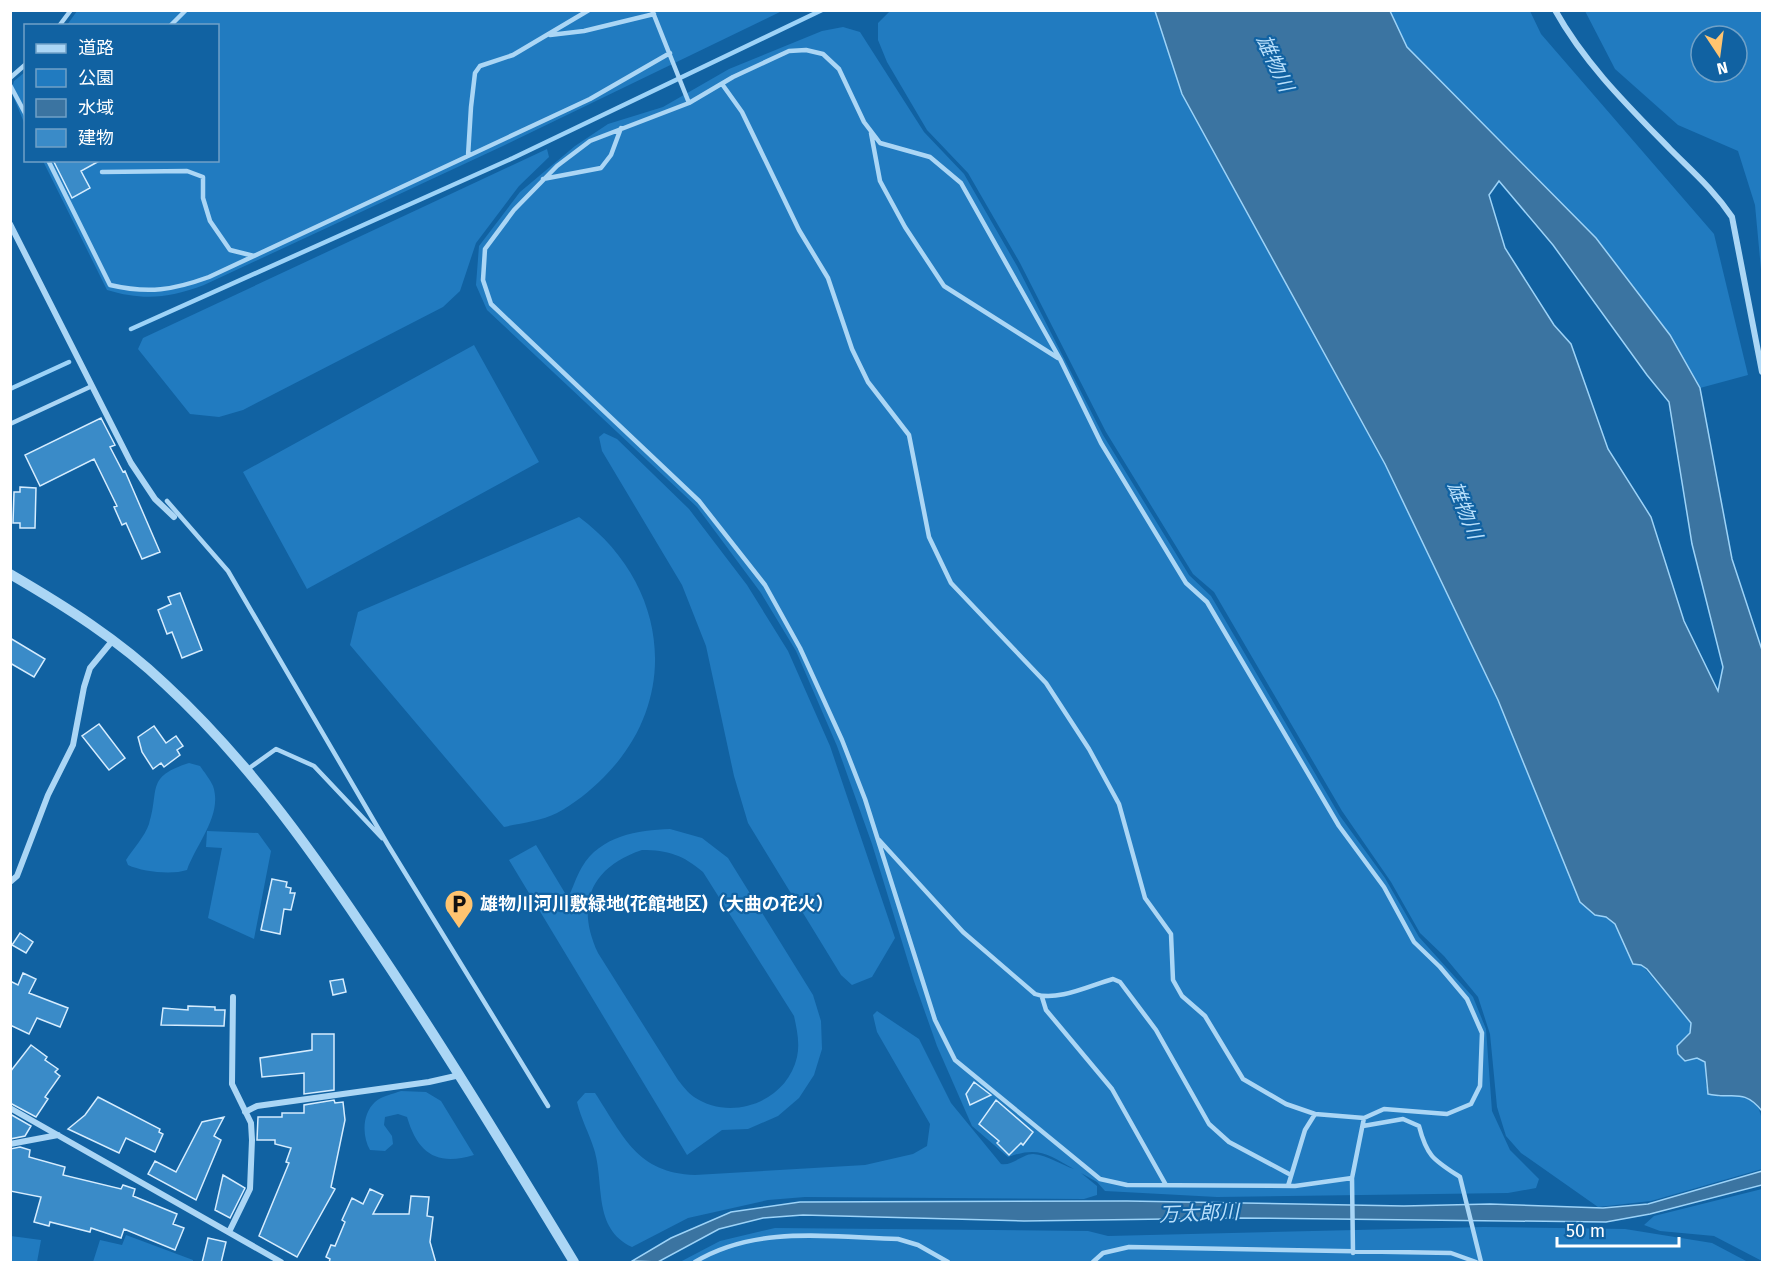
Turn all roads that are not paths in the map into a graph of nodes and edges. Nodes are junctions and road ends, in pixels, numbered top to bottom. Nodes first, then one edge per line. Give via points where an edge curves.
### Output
1 (71, 10) edge
2 (186, 10) edge
3 (589, 10) edge
4 (1555, 10) edge
5 (653, 12) edge
6 (60, 24) edge
7 (172, 24) edge
8 (548, 35) junction
9 (670, 53) junction
10 (24, 66) edge
11 (10, 78) edge
12 (722, 84) junction
13 (10, 85) edge
14 (688, 101) junction
15 (24, 111) edge
16 (622, 127) junction
17 (870, 130) junction
18 (468, 156) junction
19 (49, 162) edge
20 (102, 172) dead end
21 (543, 179) junction
22 (10, 224) edge
23 (254, 256) junction
24 (1060, 359) junction
25 (1762, 372) edge
26 (92, 386) junction
27 (10, 424) edge
28 (167, 501) dead end
29 (174, 516) dead end
30 (10, 574) edge
31 (113, 639) junction
32 (249, 769) junction
33 (878, 839) junction
34 (388, 844) junction
35 (10, 882) edge
36 (232, 997) dead end
37 (1042, 997) junction
38 (461, 1075) junction
39 (548, 1106) dead end
40 (10, 1107) edge
41 (245, 1112) junction
42 (1315, 1114) junction
43 (1364, 1118) junction
44 (1363, 1125) junction
45 (58, 1135) junction
46 (10, 1144) edge
47 (1291, 1175) junction
48 (1352, 1179) junction
49 (1166, 1185) junction
50 (1288, 1186) junction
51 (229, 1232) junction
52 (1353, 1253) junction
53 (281, 1263) edge
54 (574, 1263) edge
55 (695, 1263) edge
56 (948, 1263) edge
57 (1093, 1263) edge
58 (1476, 1263) edge
59 (1481, 1263) edge

1 - 6 lane
2 - 7 lane
3 - 8 lane
4 - 25 street via 1610,88 1696,172 1732,217
5 - 8 lane via 584,31
5 - 9 lane
8 - 18 lane via 513,55 480,66 476,73
9 - 14 lane
9 - 18 lane via 590,99
10 - 11 lane
12 - 14 lane
12 - 17 lane via 789,51 823,54 839,69
12 - 42 lane via 742,112 790,212 828,279 868,382 909,435 929,537 951,583 1046,683 1119,804 1145,898 1172,934 1173,980 1182,996 1205,1016 1242,1079 1287,1104
13 - 15 lane
14 - 16 lane
16 - 21 lane via 590,141
16 - 21 lane via 601,168
17 - 24 lane via 880,143 930,157 961,183
17 - 24 lane via 880,181 944,286
18 - 23 lane
19 - 23 lane via 110,285 135,291 174,289
20 - 23 lane via 187,171 203,177 203,198 210,221 230,250
21 - 33 lane via 485,249 483,280 491,304 699,501 765,585 800,648 842,740
22 - 26 street
24 - 43 lane via 1101,443 1186,583 1207,602 1339,826 1384,887 1414,942 1467,999 1482,1033 1480,1086 1472,1104 1447,1114 1384,1109
26 - 27 lane
26 - 29 street via 131,464 156,499
28 - 34 lane via 228,571
30 - 31 street
31 - 32 street via 165,684
31 - 35 street via 90,668 73,745 48,795 17,876
32 - 34 lane via 276,749 314,766
32 - 38 street via 326,873
33 - 37 lane via 963,932
33 - 49 lane via 935,1020 956,1060 1100,1179 1127,1185
34 - 39 lane
36 - 41 street via 232,1084
37 - 47 lane via 1113,979 1120,982 1156,1030 1209,1124 1229,1142
37 - 49 lane via 1046,1010 1112,1089
38 - 41 street
38 - 54 street
40 - 45 street
41 - 51 street via 251,1124 250,1189
42 - 43 lane
42 - 47 lane via 1305,1130
43 - 44 lane
44 - 48 lane
44 - 59 lane via 1403,1119 1419,1126 1432,1160 1460,1178
45 - 46 street
45 - 51 street
47 - 50 lane
48 - 50 lane
48 - 52 lane
49 - 50 lane
51 - 53 street
52 - 57 lane via 1129,1247 1103,1254
52 - 58 lane via 1450,1253
55 - 56 lane via 712,1252 771,1235 898,1239 918,1245

